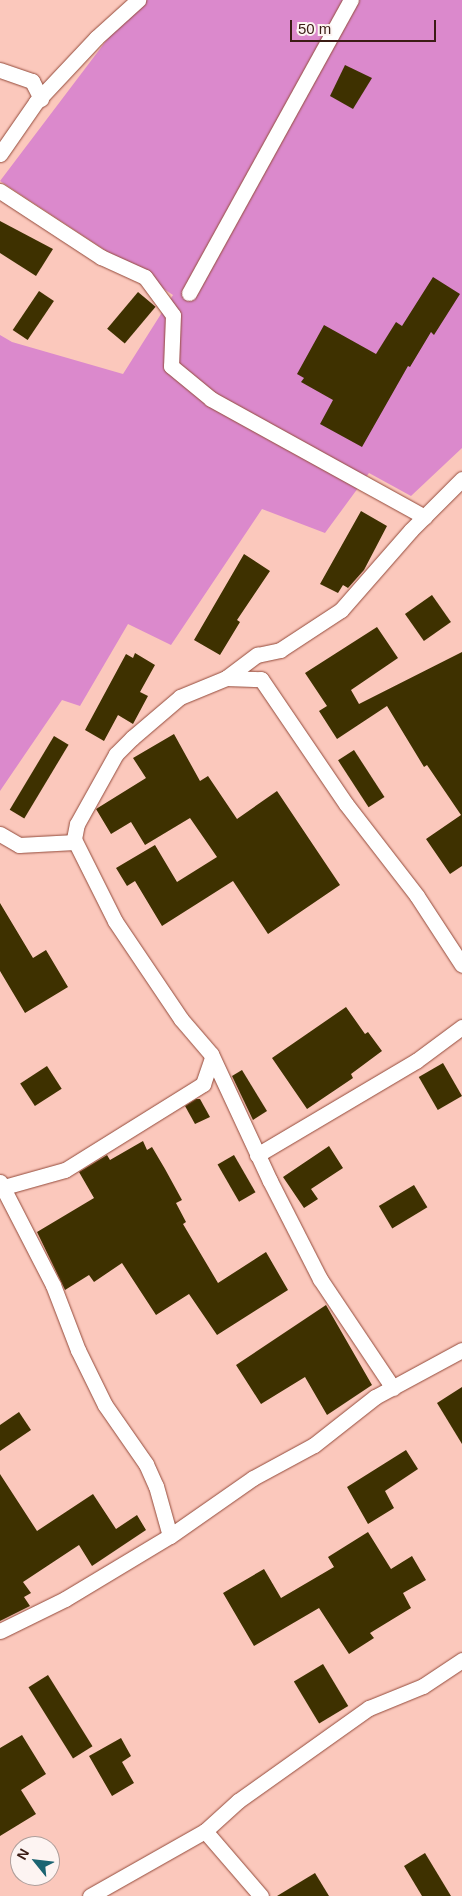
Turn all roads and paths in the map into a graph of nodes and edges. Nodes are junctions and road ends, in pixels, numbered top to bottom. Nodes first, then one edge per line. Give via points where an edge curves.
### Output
1 (138, 0) edge
2 (351, 0) edge
3 (0, 70) edge
4 (41, 99) junction
5 (0, 154) edge
6 (0, 190) edge
7 (189, 293) dead end
8 (462, 480) edge
9 (425, 517) junction
10 (271, 652) junction
11 (226, 678) junction
12 (261, 680) junction
13 (0, 834) edge
14 (75, 842) junction
15 (462, 964) edge
16 (462, 1027) edge
17 (212, 1058) junction
18 (204, 1084) junction
19 (229, 1093) junction
20 (257, 1155) junction
21 (2, 1184) edge
22 (462, 1350) edge
23 (393, 1388) junction
24 (170, 1536) junction
25 (0, 1631) edge
26 (462, 1660) edge
27 (205, 1831) junction
28 (90, 1896) edge
29 (261, 1896) edge

1 - 4 street via 96,38
2 - 7 street
3 - 4 street via 32,81
4 - 5 street
6 - 9 street via 101,257 145,277 173,315 171,366 210,399
8 - 9 street
9 - 10 street via 340,610 280,650
10 - 11 street via 257,655
10 - 12 street
11 - 12 street
11 - 14 street via 180,697 116,754 77,824
12 - 15 street via 346,804 417,896
13 - 14 street via 19,844
14 - 17 street via 115,921
16 - 20 street via 416,1061
17 - 18 street
17 - 19 street
18 - 19 street
18 - 21 street via 65,1170
19 - 20 street
20 - 23 street via 320,1278
21 - 24 street via 53,1285 78,1350 105,1405 146,1464 156,1486
22 - 23 street
23 - 24 street via 375,1397 314,1445 253,1478
24 - 25 street via 65,1599
26 - 27 street via 424,1686 369,1708 238,1801
27 - 28 street
27 - 29 street

